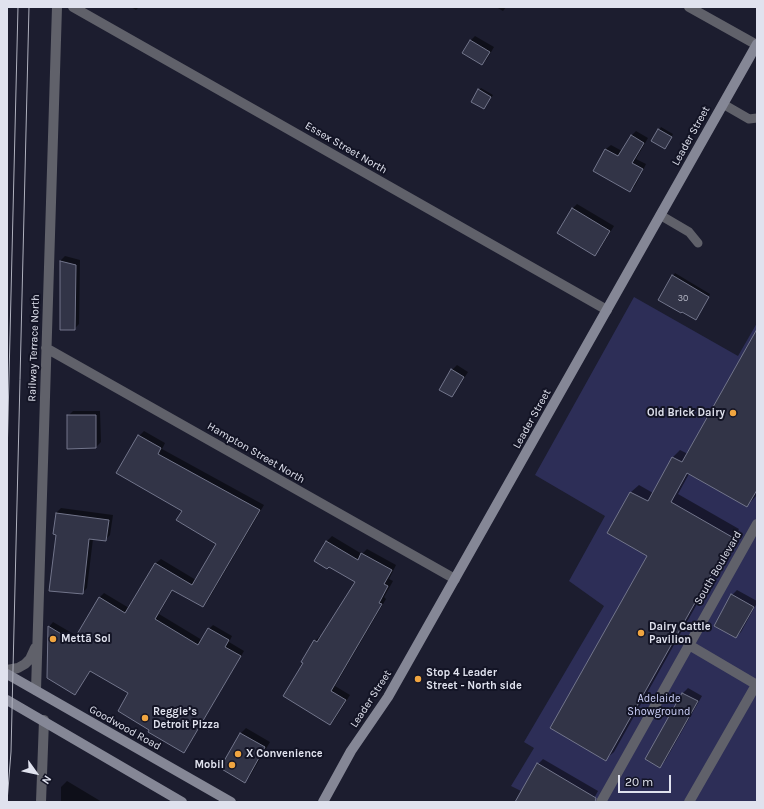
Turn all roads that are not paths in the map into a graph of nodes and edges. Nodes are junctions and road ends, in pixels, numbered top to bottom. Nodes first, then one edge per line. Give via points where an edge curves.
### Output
1 (57, 7) edge
2 (73, 7) edge
3 (689, 7) edge
4 (757, 44) edge
5 (723, 104) junction
6 (757, 118) edge
7 (660, 215) junction
8 (698, 243) dead end
9 (606, 310) junction
10 (46, 348) junction
11 (757, 524) edge
12 (455, 579) junction
13 (37, 641) junction
14 (689, 644) junction
15 (7, 670) edge
16 (7, 674) edge
17 (756, 685) edge
18 (36, 690) junction
19 (7, 700) edge
20 (44, 720) junction
21 (41, 802) edge
22 (182, 802) edge
23 (231, 802) edge
24 (323, 802) edge
25 (601, 802) edge
26 (689, 802) edge

1 - 10 street, Railway Terrace North
2 - 9 street, Essex Street North
3 - 4 street
4 - 5 main road, Leader Street
5 - 6 lane via 749,119
5 - 7 main road, Leader Street
7 - 8 lane via 689,232
7 - 9 main road, Leader Street
9 - 12 main road, Leader Street
10 - 12 street, Hampton Street North
10 - 13 street, Railway Terrace North
11 - 14 street, South Boulevard
12 - 24 main road, Leader Street via 388,697 351,751
13 - 15 street via 28,662 18,668
13 - 18 street, Railway Terrace North
14 - 17 street
14 - 25 street, South Boulevard
16 - 18 main road, Goodwood Road
17 - 26 street
18 - 23 main road, Goodwood Road
19 - 20 main road
20 - 21 street
20 - 22 main road

